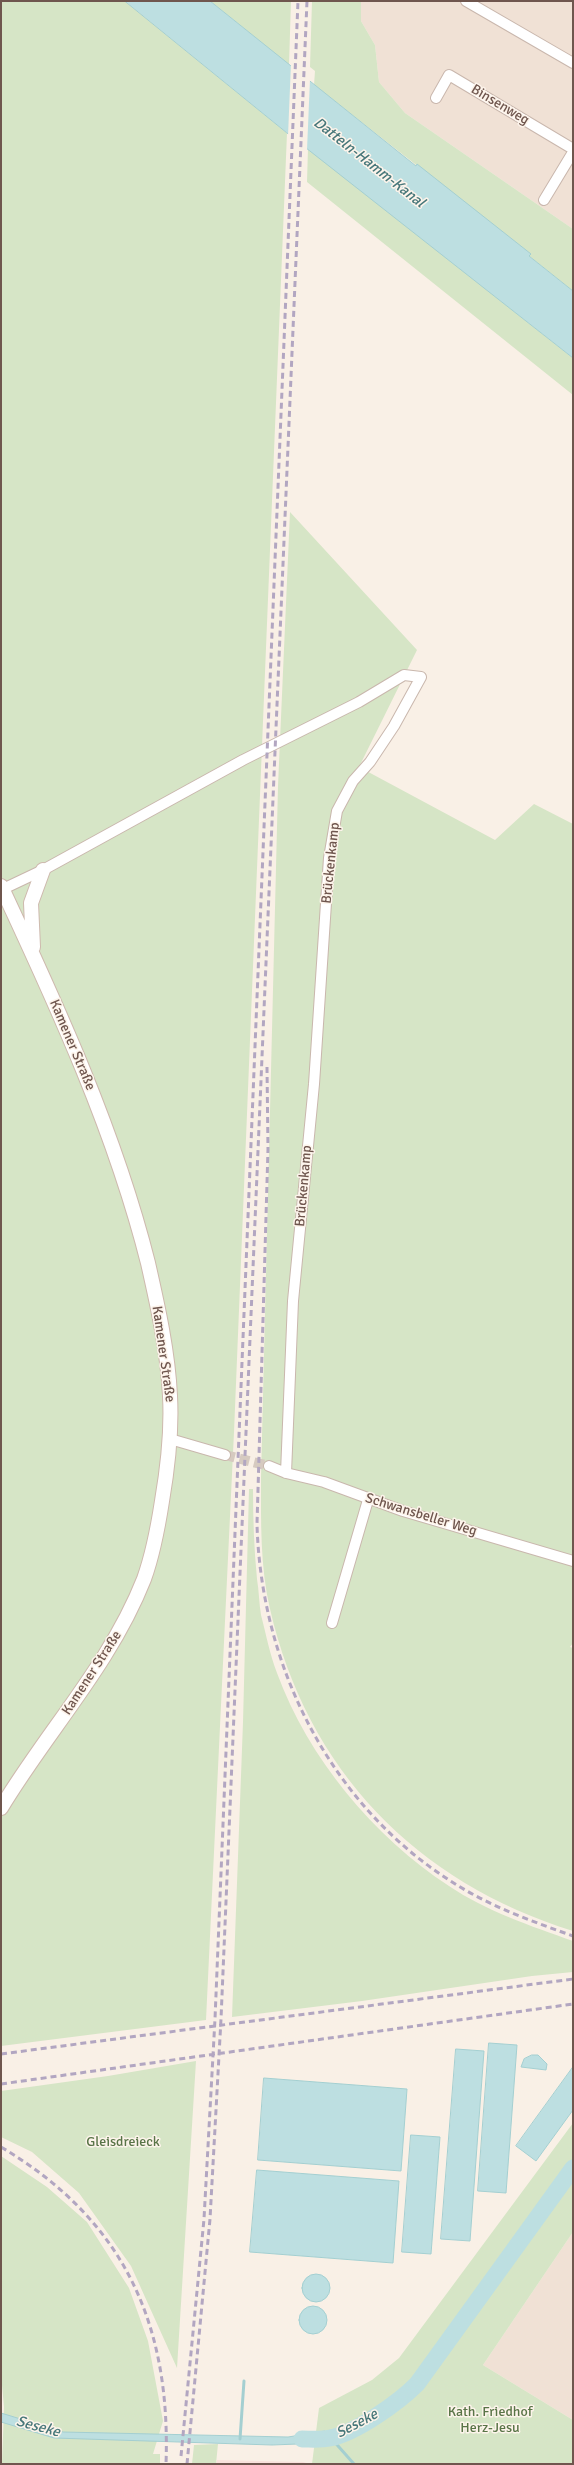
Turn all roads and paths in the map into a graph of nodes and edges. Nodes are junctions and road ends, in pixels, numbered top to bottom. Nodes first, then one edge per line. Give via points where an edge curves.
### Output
1 (466, 1) edge
2 (573, 63) edge
3 (436, 98) dead end
4 (573, 149) edge
5 (573, 152) edge
6 (544, 200) dead end
7 (43, 870) junction
8 (2, 887) edge
9 (33, 957) junction
10 (170, 1439) junction
11 (225, 1455) tunnel mouth
12 (270, 1466) tunnel mouth
13 (286, 1473) junction
14 (368, 1500) junction
15 (573, 1561) edge
16 (332, 1623) dead end
17 (1, 1808) edge

1 - 2 street
3 - 4 street, Binsenweg via 449,75
5 - 6 street
7 - 8 street, Brückenkamp
7 - 9 main road via 31,903
7 - 13 street, Brückenkamp via 243,760 359,702 404,675 421,677 394,726 370,762 353,781 337,811 330,858 314,1084 293,1301
8 - 9 main road, Kamener Straße
9 - 10 main road, Kamener Straße via 105,1126 141,1236 165,1344 170,1394
10 - 11 street
10 - 17 main road, Kamener Straße via 156,1535 144,1578 134,1602 108,1654
12 - 13 street, Schwansbeller Weg
13 - 14 street, Schwansbeller Weg via 324,1482
14 - 15 street, Schwansbeller Weg
14 - 16 street

